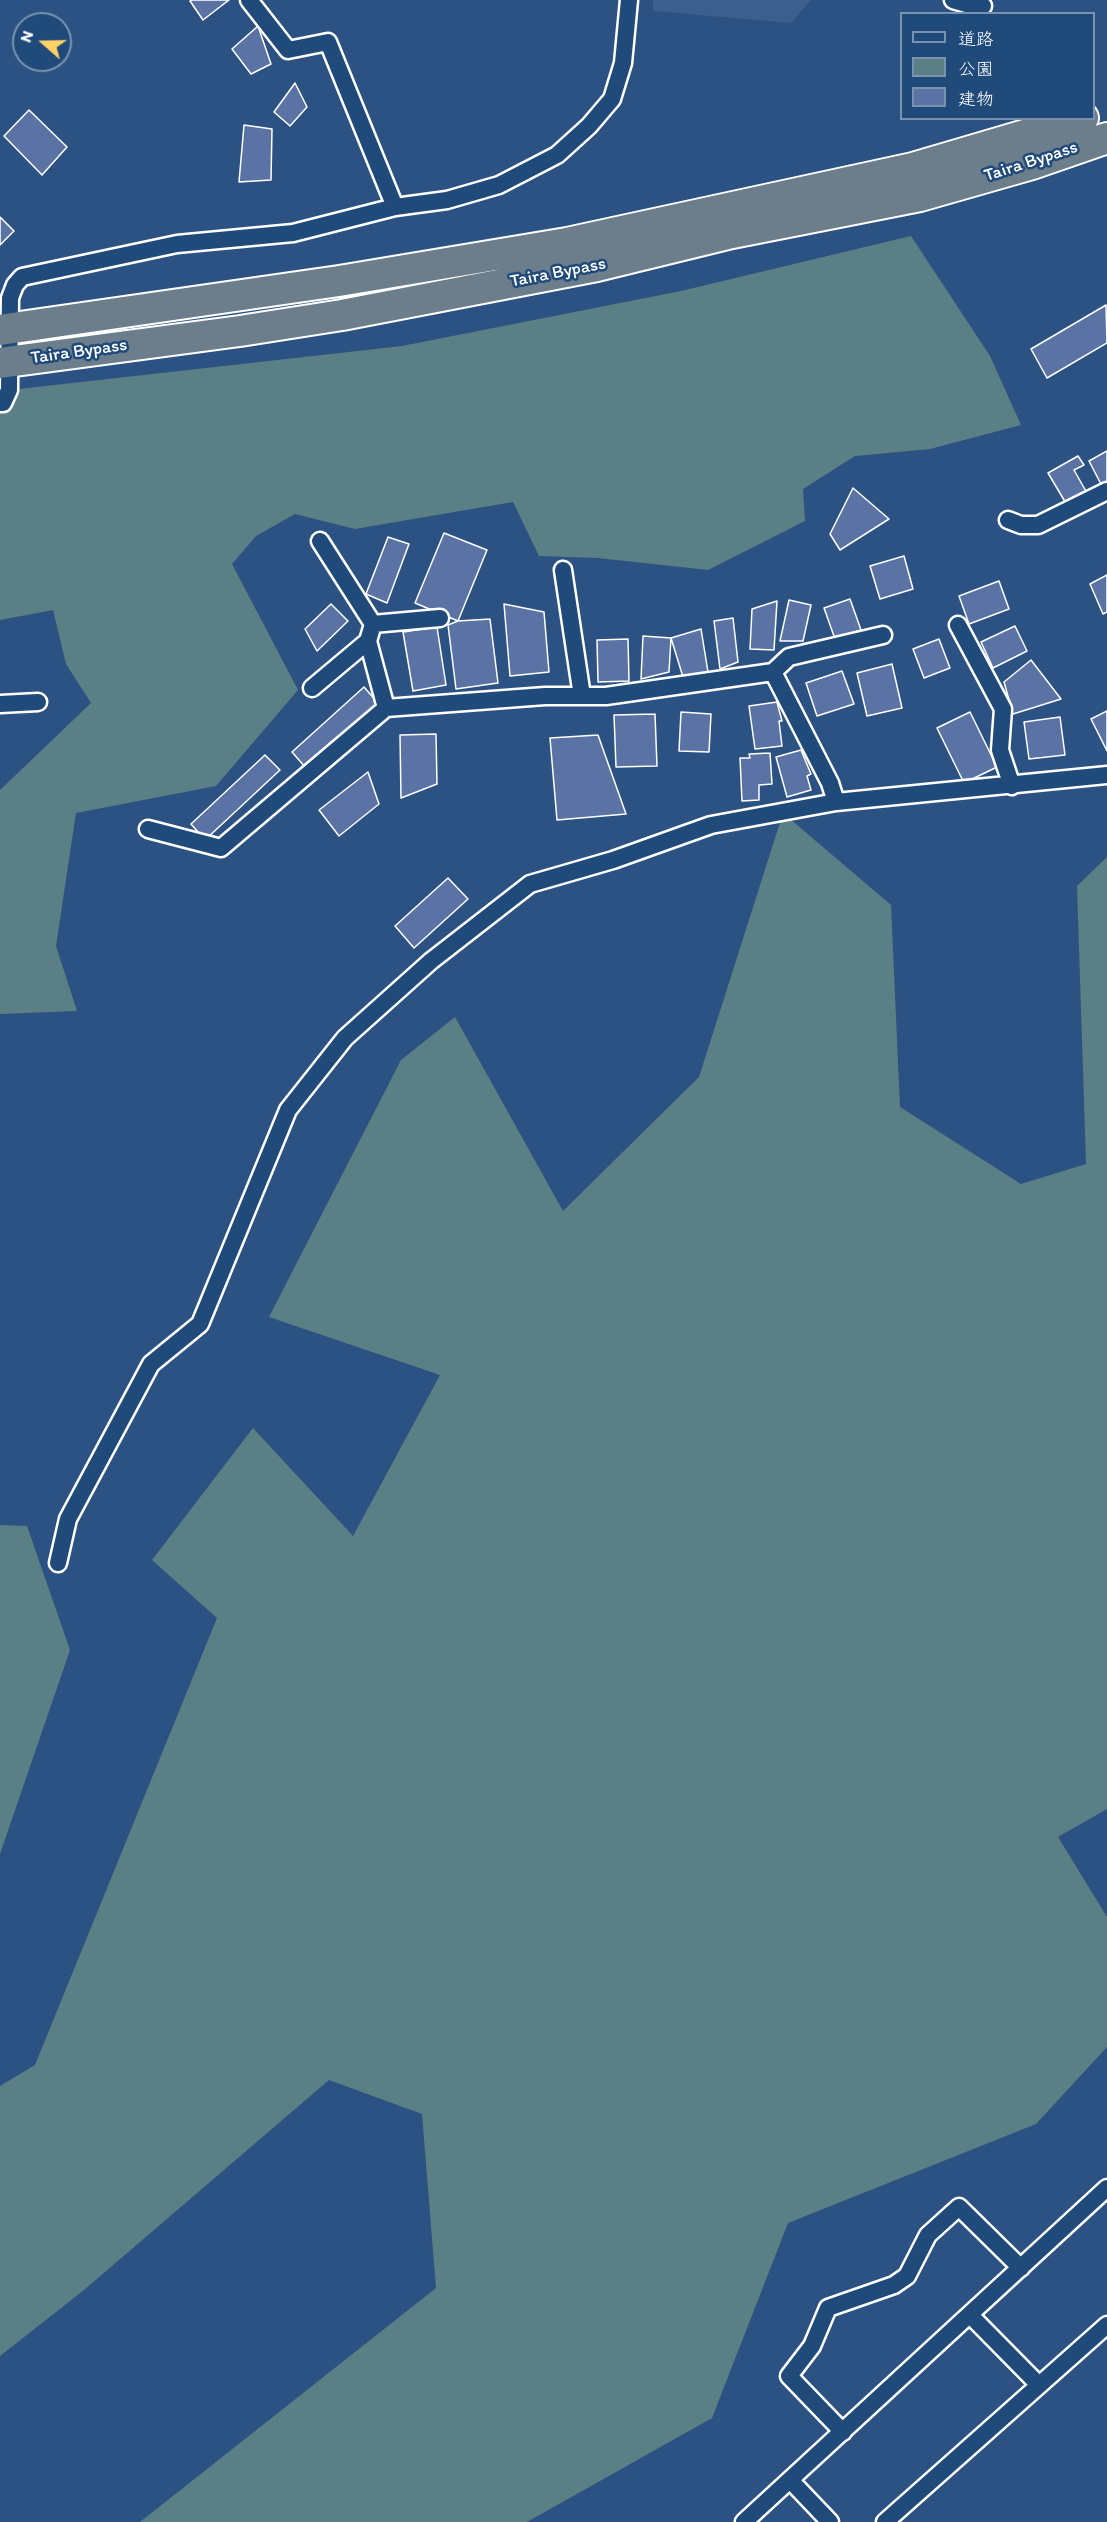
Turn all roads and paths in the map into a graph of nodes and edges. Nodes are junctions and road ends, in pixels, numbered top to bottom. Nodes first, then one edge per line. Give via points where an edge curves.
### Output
1 (249, 0) edge
2 (629, 0) edge
3 (953, 0) edge
4 (983, 6) dead end
5 (1076, 120) edge
6 (1107, 138) edge
7 (395, 207) junction
8 (5, 330) edge
9 (5, 362) edge
10 (0, 403) edge
11 (1107, 491) edge
12 (1008, 520) dead end
13 (320, 541) dead end
14 (563, 570) dead end
15 (440, 618) dead end
16 (373, 624) junction
17 (958, 625) dead end
18 (883, 635) dead end
19 (368, 641) junction
20 (773, 672) junction
21 (312, 688) dead end
22 (582, 696) junction
23 (38, 702) dead end
24 (0, 704) edge
25 (386, 708) junction
26 (1107, 775) edge
27 (1012, 786) junction
28 (836, 802) junction
29 (148, 828) dead end
30 (58, 1563) dead end
31 (1107, 2188) edge
32 (1021, 2268) junction
33 (970, 2314) junction
34 (1107, 2325) edge
35 (1039, 2385) junction
36 (843, 2432) junction
37 (790, 2480) junction
38 (744, 2522) edge
39 (830, 2522) edge
40 (885, 2522) edge

1 - 7 street via 288,50 328,42
2 - 7 street via 623,63 612,99 557,155 499,185 447,200
3 - 4 street
5 - 8 highway, Taira Bypass via 913,168 567,243 339,282
6 - 9 highway, Taira Bypass via 920,196 732,233 597,266 342,315
7 - 8 street via 293,232 177,244 22,277 10,298
8 - 9 street
9 - 10 street via 9,390
11 - 12 street via 1038,525
13 - 16 street
14 - 22 street
15 - 16 street
16 - 19 street
17 - 27 street via 1003,709 1000,750
18 - 20 street via 789,657
19 - 21 street
19 - 25 street
20 - 22 street
20 - 28 street
22 - 25 street
23 - 24 street
25 - 29 street via 221,848
26 - 27 street
27 - 28 street
28 - 30 street via 711,825 530,884 431,961 345,1038 288,1110 200,1324 151,1364 68,1519
31 - 32 street
32 - 33 street
32 - 36 street via 959,2207 928,2235 907,2276 894,2285 828,2308 812,2346 789,2376
33 - 35 street
33 - 36 street
34 - 35 street
35 - 40 street
36 - 37 street
37 - 38 street
37 - 39 street

